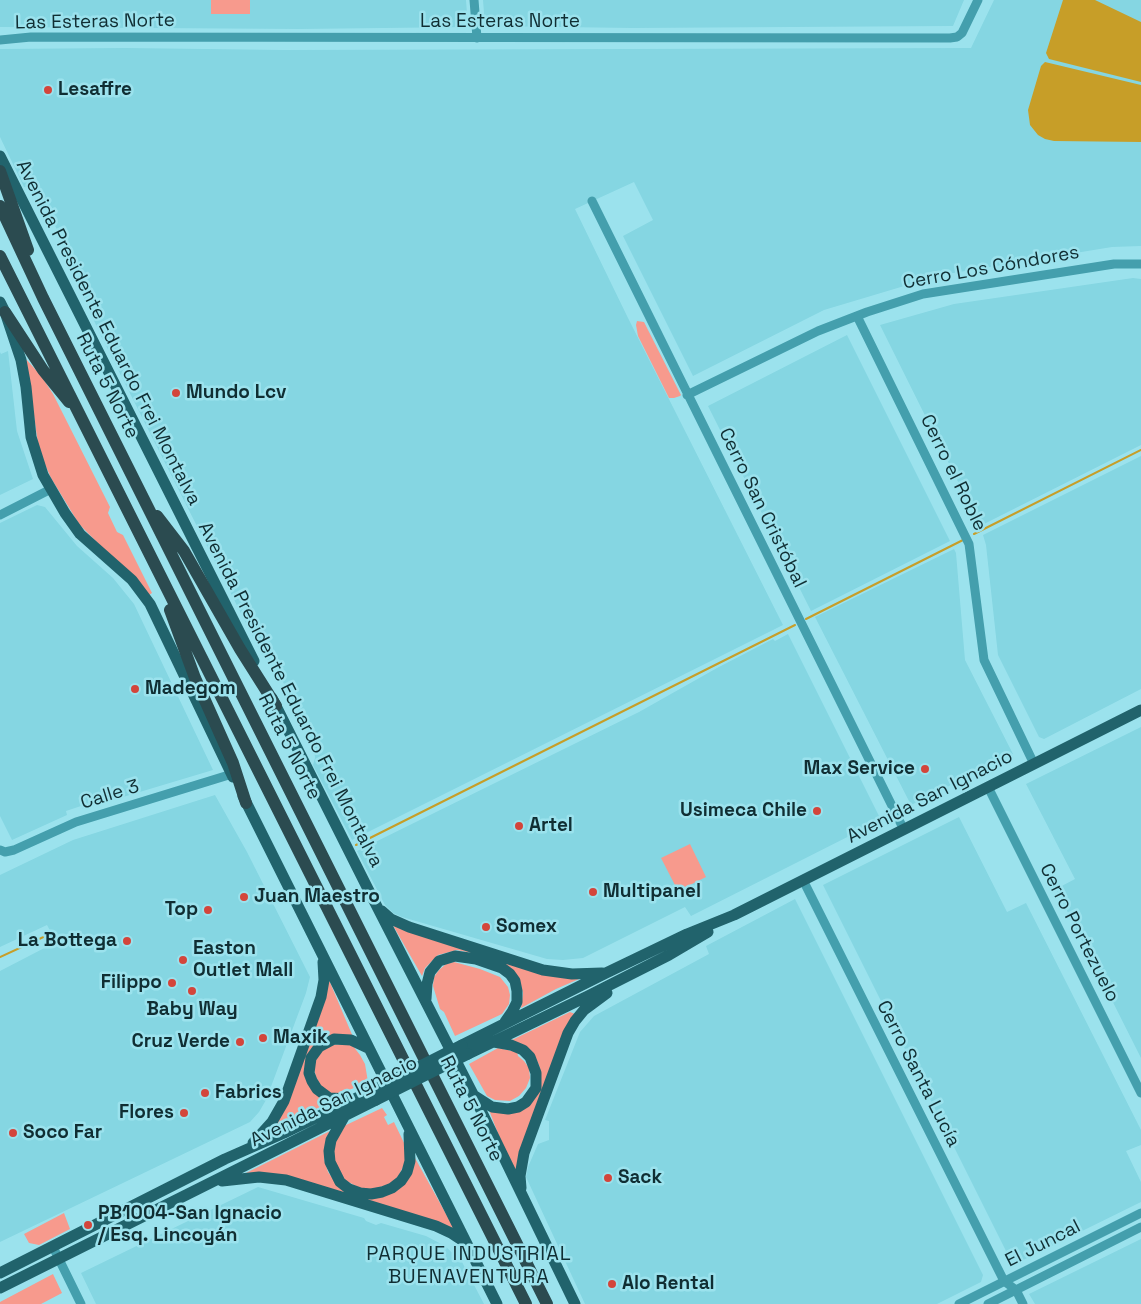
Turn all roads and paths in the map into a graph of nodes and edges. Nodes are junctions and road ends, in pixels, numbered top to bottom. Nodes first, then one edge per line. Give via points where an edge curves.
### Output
1 (474, 0) edge
2 (978, 0) edge
3 (477, 38) junction
4 (0, 40) edge
5 (0, 156) edge
6 (0, 171) edge
7 (592, 202) dead end
8 (0, 206) edge
9 (0, 256) edge
10 (1141, 264) edge
11 (42, 298) junction
12 (3, 307) edge
13 (857, 316) junction
14 (687, 395) junction
15 (79, 413) junction
16 (50, 489) junction
17 (143, 499) junction
18 (0, 514) edge
19 (153, 560) junction
20 (276, 706) junction
21 (1141, 710) edge
22 (1034, 764) junction
23 (232, 774) junction
24 (988, 787) junction
25 (246, 803) junction
26 (904, 830) junction
27 (0, 851) edge
28 (803, 880) junction
29 (376, 905) junction
30 (734, 915) junction
31 (322, 956) junction
32 (606, 973) junction
33 (624, 978) junction
34 (426, 1001) junction
35 (501, 1026) junction
36 (494, 1042) junction
37 (368, 1048) junction
38 (465, 1050) junction
39 (1141, 1093) edge
40 (373, 1096) junction
41 (474, 1096) junction
42 (358, 1098) junction
43 (344, 1117) junction
44 (406, 1123) junction
45 (246, 1149) junction
46 (225, 1159) junction
47 (231, 1172) junction
48 (212, 1182) junction
49 (521, 1192) junction
50 (1141, 1213) edge
51 (1141, 1227) edge
52 (467, 1244) junction
53 (53, 1247) junction
54 (59, 1259) junction
55 (3, 1271) edge
56 (1004, 1281) junction
57 (11, 1283) junction
58 (0, 1288) edge
59 (1016, 1290) junction
60 (1006, 1300) edge
61 (525, 1303) edge
62 (81, 1304) edge
63 (497, 1304) edge
64 (549, 1304) edge
65 (575, 1304) edge
66 (959, 1304) edge
67 (988, 1304) edge
68 (1023, 1304) edge

1 - 3 street
2 - 3 street, Las Esteras Norte via 962,33 950,38
3 - 4 street, Las Esteras Norte via 31,37
5 - 20 main road, Avenida Presidente Eduardo Frei Montalva
6 - 11 highway
7 - 14 street, Cerro San Cristóbal
8 - 11 highway, Ruta 5 Norte
9 - 15 highway, Ruta 5 Norte
10 - 13 street, Cerro Los Cóndores via 1114,264 922,294
11 - 17 highway, Ruta 5 Norte
12 - 15 highway via 54,386
12 - 16 main road via 23,368 34,448
13 - 14 street, Cerro Los Cóndores
13 - 22 street, Cerro el Roble via 969,544 984,660
14 - 26 street, Cerro San Cristóbal
15 - 19 highway, Ruta 5 Norte
16 - 18 street
16 - 23 main road via 80,534 132,580 150,604
17 - 20 highway via 180,545
17 - 64 highway, Ruta 5 Norte
19 - 25 highway via 192,669 231,756
19 - 61 highway, Ruta 5 Norte
20 - 29 main road, Avenida Presidente Eduardo Frei Montalva
21 - 22 main road, Avenida San Ignacio
22 - 24 main road, Avenida San Ignacio
23 - 25 main road
23 - 27 street, Calle 3 via 76,822 14,850
24 - 26 main road, Avenida San Ignacio
24 - 39 street, Cerro Portezuelo
25 - 31 main road
26 - 28 main road, Avenida San Ignacio
28 - 30 main road, Avenida San Ignacio
28 - 56 street, Cerro Santa Lucía
29 - 32 main road via 403,925 543,970 572,974
29 - 34 main road, Avenida Presidente Eduardo Frei Montalva
30 - 32 main road, Avenida San Ignacio
30 - 33 main road, Avenida San Ignacio
31 - 37 main road
31 - 45 main road via 323,992 284,1101 272,1122
32 - 35 main road, Avenida San Ignacio
33 - 36 main road, Avenida San Ignacio
33 - 49 main road via 584,1010 568,1033 524,1153
34 - 35 main road via 430,972 439,961 455,956 476,959 506,971 516,986 517,1002
34 - 41 main road, Avenida Presidente Eduardo Frei Montalva
35 - 38 main road, Avenida San Ignacio
36 - 38 main road, Avenida San Ignacio
36 - 41 main road via 512,1045 530,1057 536,1073 536,1088 526,1102 508,1109 492,1107
37 - 42 main road via 351,1040 334,1039 319,1047 310,1063 310,1077 320,1093 334,1099
37 - 44 main road
38 - 40 main road, Avenida San Ignacio, bridge
40 - 42 main road, Avenida San Ignacio
40 - 43 main road, Avenida San Ignacio
41 - 49 main road, Avenida Presidente Eduardo Frei Montalva
42 - 45 main road, Avenida San Ignacio
43 - 44 main road via 331,1140 330,1162 344,1186 365,1194 387,1190 404,1176 410,1153
43 - 47 main road, Avenida San Ignacio
44 - 52 main road
45 - 46 main road, Avenida San Ignacio
46 - 47 main road via 231,1165
46 - 53 main road, Avenida San Ignacio
47 - 48 main road, Avenida San Ignacio
48 - 52 main road via 250,1177 286,1180 436,1226
48 - 54 main road, Avenida San Ignacio
49 - 65 main road, Avenida Presidente Eduardo Frei Montalva
50 - 56 street, El Juncal
51 - 59 street, El Juncal
52 - 63 main road
53 - 54 street
53 - 55 main road, Avenida San Ignacio
54 - 57 main road, Avenida San Ignacio
54 - 62 street
55 - 57 main road via 10,1274
56 - 59 street, Cerro Santa Lucía
56 - 60 street, Cerro Santa Lucía
56 - 66 street, El Juncal
57 - 58 main road, Avenida San Ignacio
59 - 60 street, El Juncal
59 - 68 street, Cerro Santa Lucía
60 - 67 street, El Juncal

